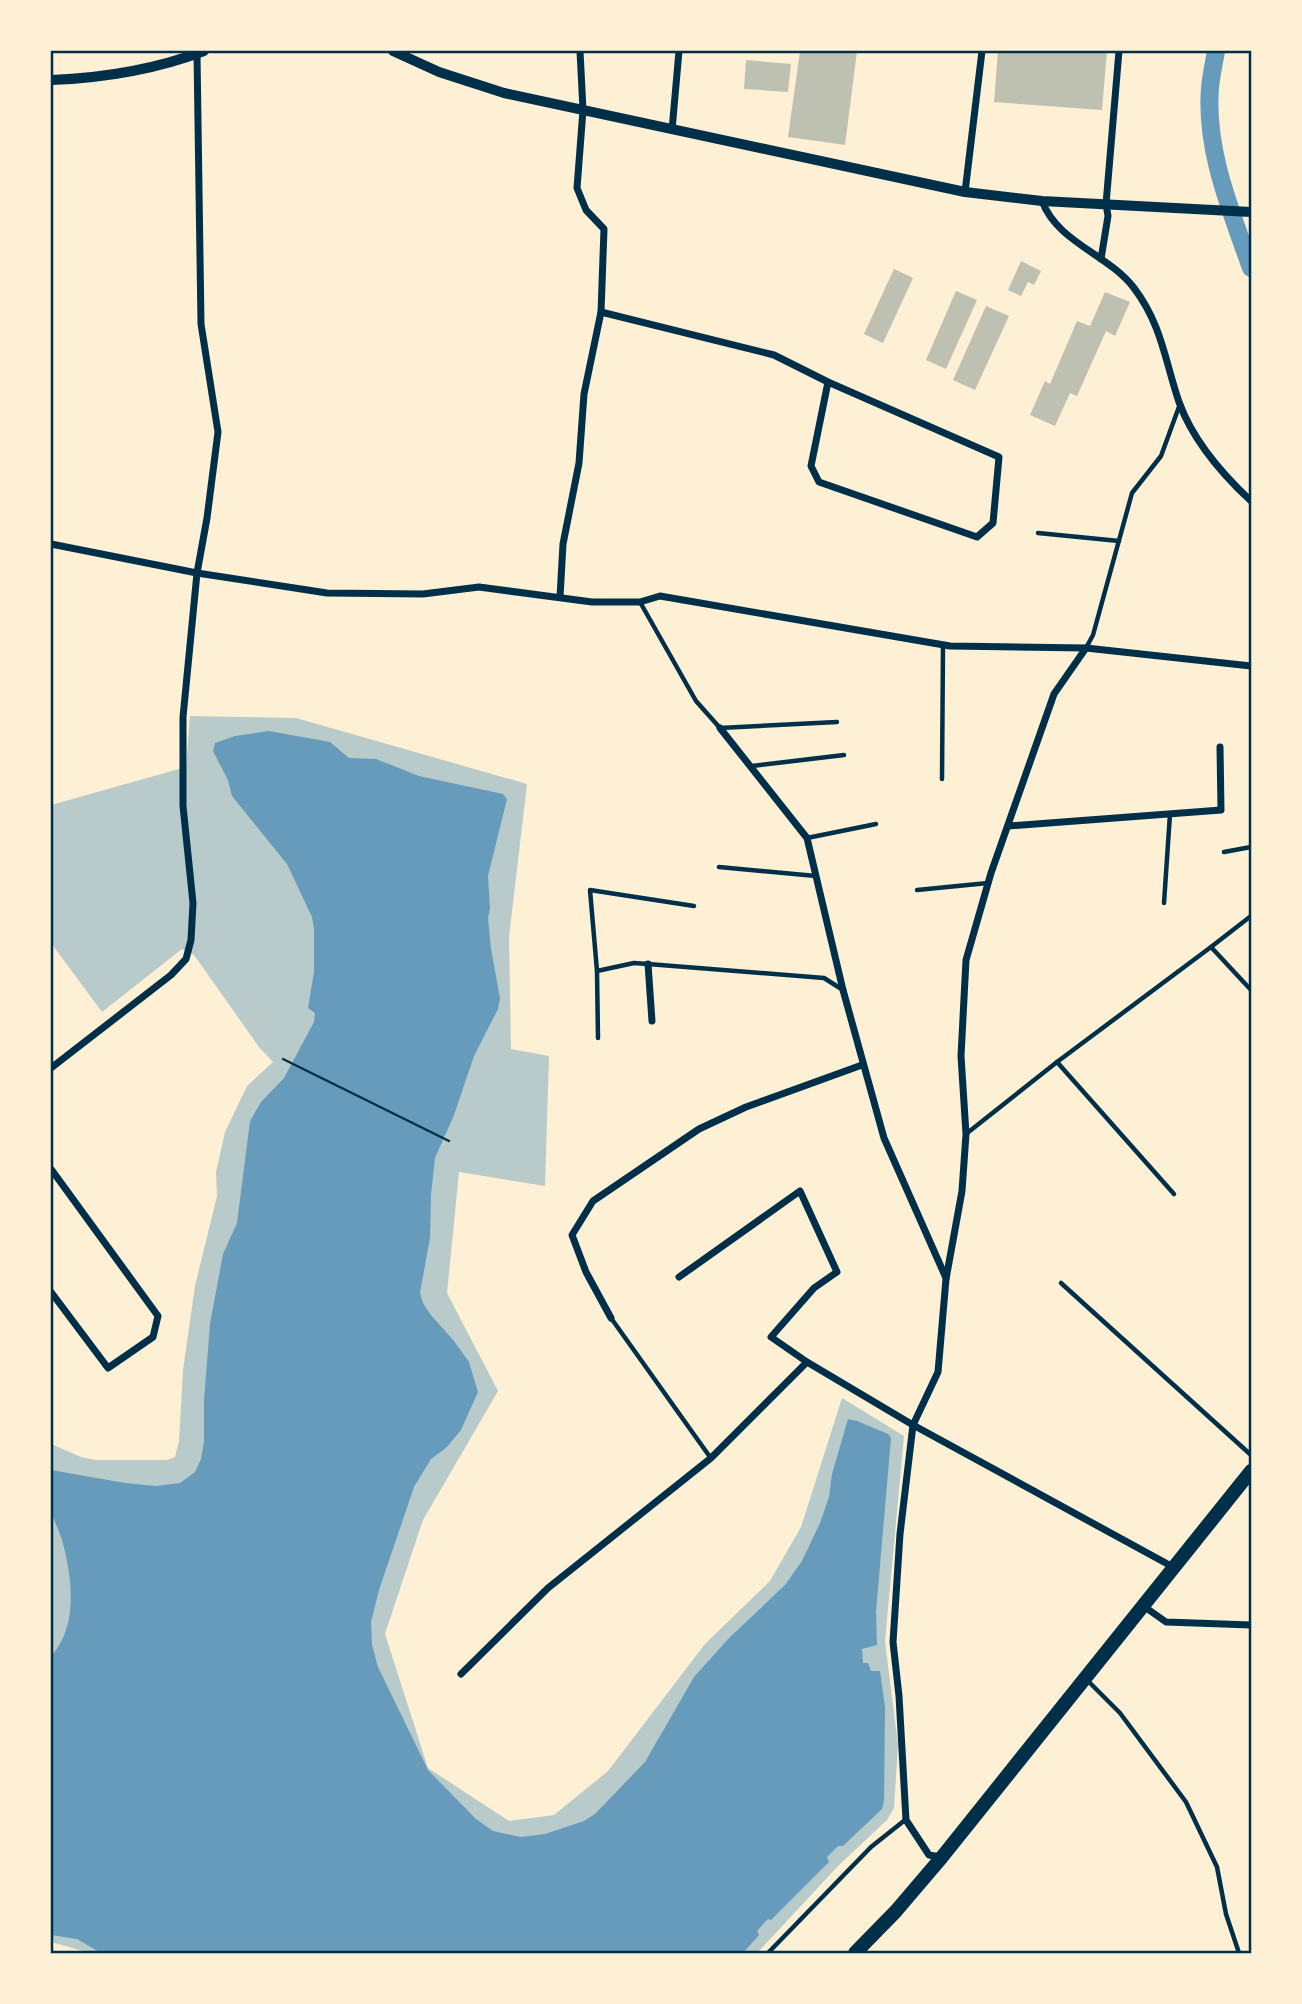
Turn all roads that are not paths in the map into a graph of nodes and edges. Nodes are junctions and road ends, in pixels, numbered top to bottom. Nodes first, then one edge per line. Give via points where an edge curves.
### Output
1 (393, 51) edge
2 (580, 51) edge
3 (679, 51) edge
4 (982, 51) edge
5 (1119, 51) edge
6 (200, 52) edge
7 (51, 80) edge
8 (583, 110) junction
9 (672, 131) junction
10 (965, 192) junction
11 (1042, 201) junction
12 (1106, 204) junction
13 (1250, 212) edge
14 (1101, 260) junction
15 (601, 312) junction
16 (828, 382) junction
17 (1180, 404) junction
18 (1251, 501) edge
19 (1038, 533) dead end
20 (1119, 541) junction
21 (51, 544) edge
22 (197, 573) junction
23 (560, 597) junction
24 (640, 602) junction
25 (943, 645) junction
26 (1086, 648) junction
27 (1251, 666) edge
28 (837, 722) dead end
29 (720, 728) junction
30 (1220, 747) dead end
31 (844, 755) dead end
32 (751, 766) junction
33 (942, 779) dead end
34 (1170, 814) junction
35 (876, 824) dead end
36 (1008, 826) junction
37 (807, 838) junction
38 (1251, 847) edge
39 (1224, 852) dead end
40 (719, 867) dead end
41 (816, 876) junction
42 (989, 883) junction
43 (917, 890) dead end
44 (1164, 903) dead end
45 (695, 906) dead end
46 (1251, 916) edge
47 (1211, 947) junction
48 (648, 964) junction
49 (597, 971) junction
50 (843, 990) junction
51 (1251, 990) edge
52 (652, 1021) dead end
53 (598, 1038) dead end
54 (1057, 1062) junction
55 (862, 1065) junction
56 (51, 1068) edge
57 (966, 1134) junction
58 (51, 1169) edge
59 (1174, 1194) dead end
60 (679, 1277) dead end
61 (946, 1279) junction
62 (1061, 1283) dead end
63 (51, 1292) edge
64 (611, 1318) joint
65 (807, 1362) junction
66 (913, 1425) junction
67 (1251, 1455) edge
68 (711, 1458) junction
69 (1251, 1471) edge
70 (1246, 1489) edge
71 (1174, 1567) junction
72 (1142, 1605) junction
73 (1251, 1625) edge
74 (461, 1674) dead end
75 (1086, 1677) junction
76 (906, 1820) junction
77 (942, 1857) junction
78 (768, 1953) edge
79 (855, 1953) edge
80 (1239, 1953) edge

1 - 8 street via 467,82
2 - 8 street
3 - 9 street
4 - 10 street
5 - 12 street
6 - 7 street via 98,78
6 - 22 street via 201,324 218,432
8 - 9 street
8 - 15 street via 576,188 586,210 604,229
9 - 10 street
10 - 11 street
11 - 12 street
11 - 14 street via 1056,225
12 - 13 street
12 - 14 street
14 - 17 street via 1125,277 1148,310 1163,342
15 - 16 street via 774,355
15 - 23 street via 584,394
16 - 16 street via 999,457 993,523 976,537 819,482 811,466
17 - 18 street via 1203,447
17 - 20 lane via 1161,456 1132,493
19 - 20 lane
20 - 26 lane
21 - 22 street
22 - 23 street via 327,593 423,594 479,587
22 - 56 street via 183,717 183,806 193,902 186,959
23 - 24 street
24 - 25 street via 660,596
24 - 29 lane via 696,701
25 - 26 street
25 - 33 lane
26 - 27 street
26 - 36 street via 1054,694
28 - 29 lane
29 - 32 street
30 - 34 street via 1221,810
31 - 32 lane
32 - 37 street
34 - 36 street
34 - 44 lane
35 - 37 lane
36 - 42 street
37 - 41 street
38 - 39 lane
40 - 41 lane
41 - 50 street
42 - 43 lane
42 - 57 street via 966,960 961,1056
45 - 49 lane via 590,890
46 - 47 lane
47 - 51 lane
47 - 54 lane
48 - 49 lane
48 - 50 lane via 824,978
48 - 52 street
49 - 53 lane
50 - 55 street
54 - 57 lane
54 - 59 lane
55 - 61 street via 884,1138
55 - 64 street via 699,1129 593,1201 572,1235
57 - 61 street via 962,1191
58 - 63 street via 158,1316 153,1337 108,1368
60 - 65 street via 800,1191 837,1272 814,1289 771,1337
61 - 66 street via 938,1372
62 - 67 lane
64 - 68 lane
65 - 66 street
65 - 68 street
66 - 71 street
66 - 76 street via 893,1642
68 - 74 street via 548,1588
69 - 70 highway
70 - 71 highway
71 - 72 highway
72 - 73 street via 1166,1622
72 - 75 highway
75 - 77 highway
75 - 80 lane via 1120,1713 1186,1802 1217,1867
76 - 77 street via 929,1856
76 - 78 lane via 871,1847
77 - 79 highway

